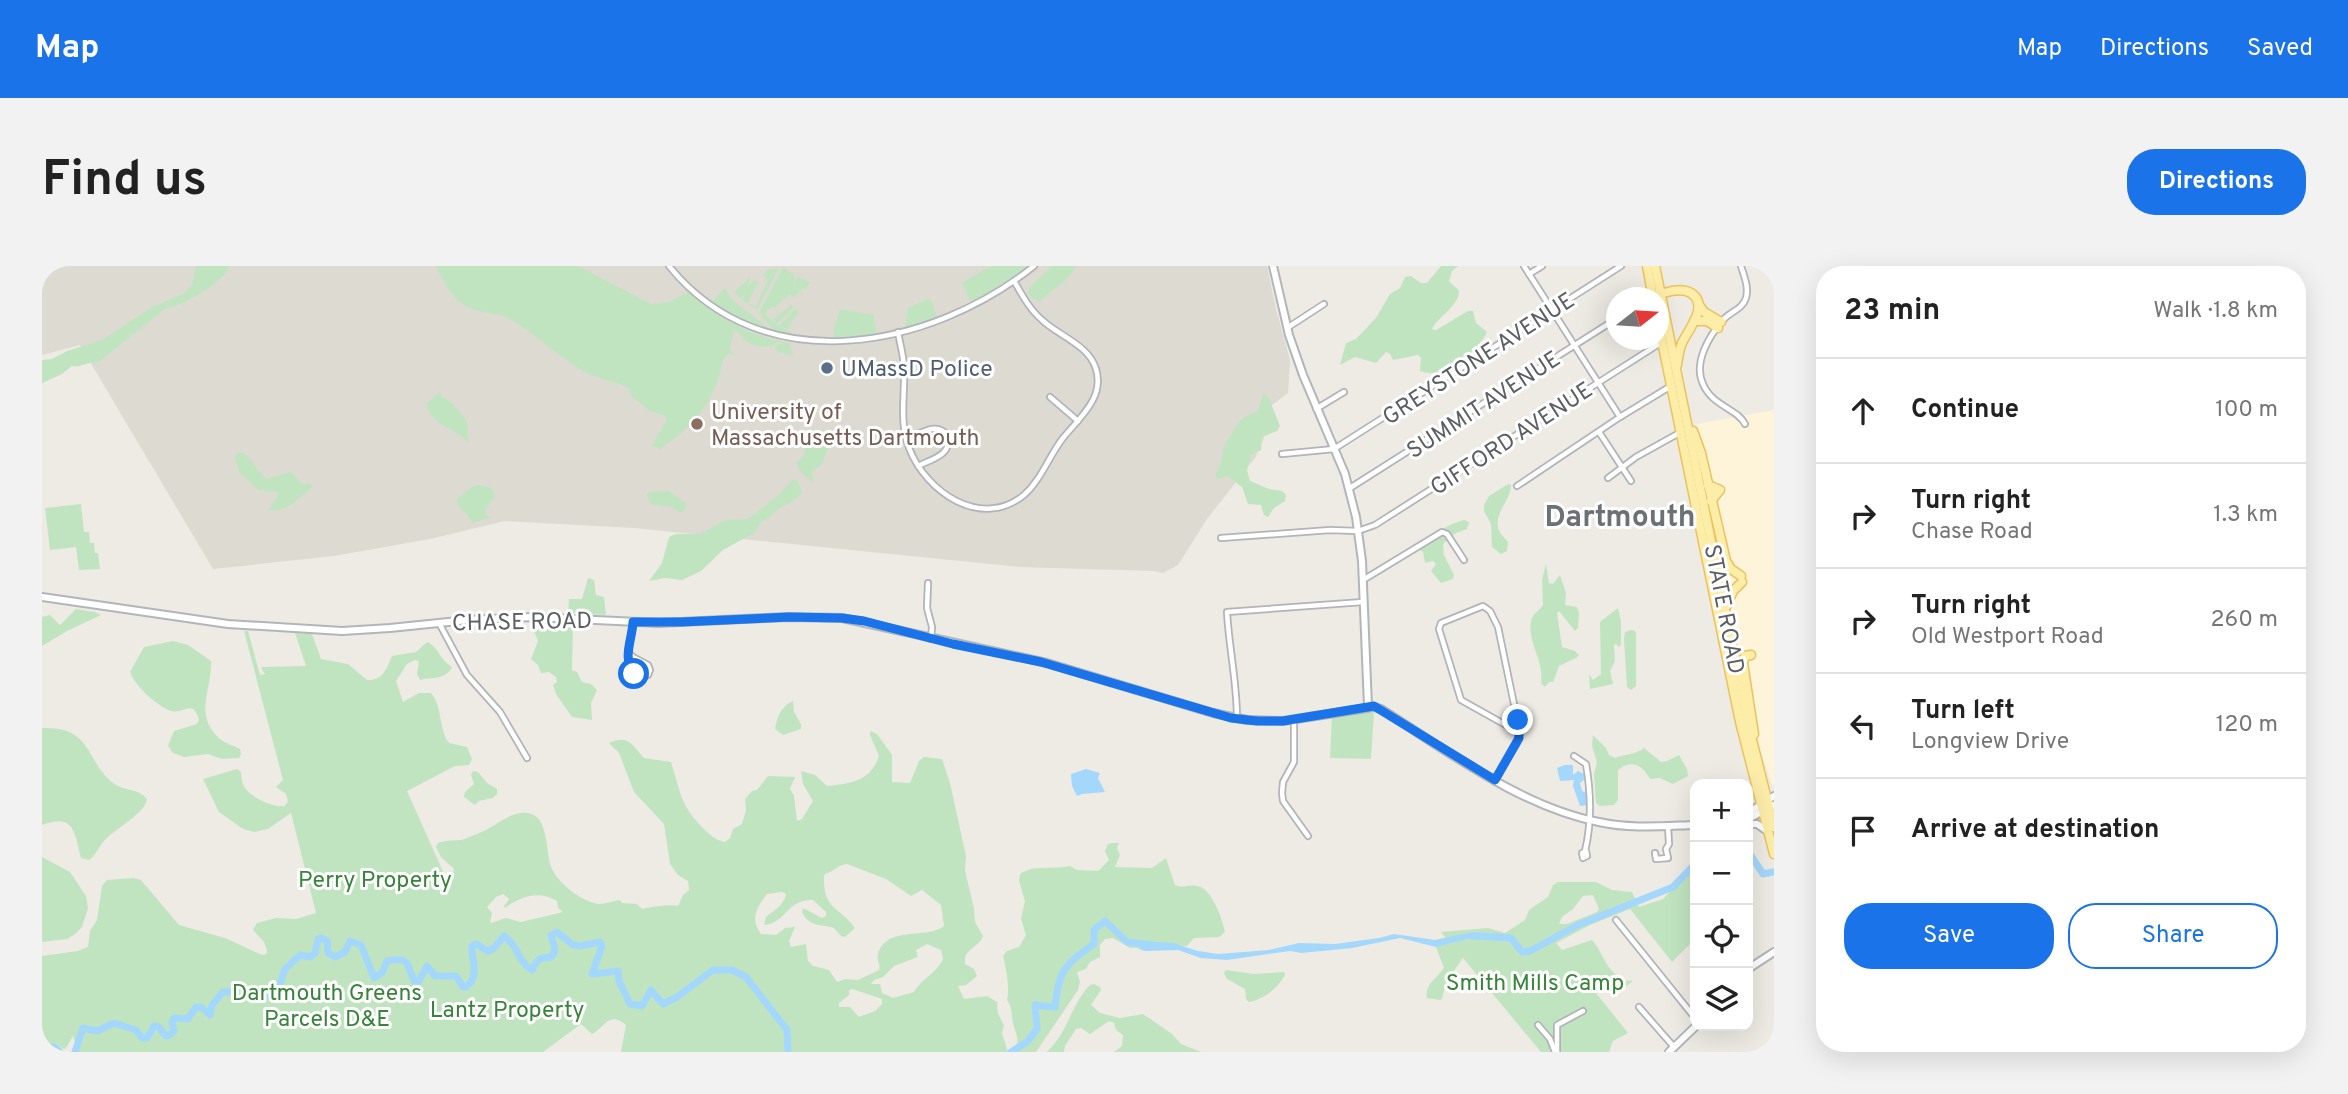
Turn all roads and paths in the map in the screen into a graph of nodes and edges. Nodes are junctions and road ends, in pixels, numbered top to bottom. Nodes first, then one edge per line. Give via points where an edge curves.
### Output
1 (669, 266) edge
2 (1034, 266) edge
3 (1273, 266) edge
4 (1524, 266) edge
5 (1542, 266) edge
6 (1622, 266) edge
7 (1647, 266) edge
8 (1656, 266) edge
9 (1741, 266) edge
10 (1529, 274) junction
11 (1014, 281) junction
12 (1653, 287) edge
13 (1655, 287) edge
14 (1669, 294) edge
15 (1324, 304) dead end
16 (1699, 304) junction
17 (1552, 310) junction
18 (1694, 321) junction
19 (1606, 325) edge
20 (1719, 325) junction
21 (1287, 328) junction
22 (898, 332) junction
23 (1575, 345) junction
24 (1669, 346) edge
25 (1649, 350) edge
26 (1664, 350) edge
27 (1676, 371) junction
28 (1598, 382) junction
29 (1671, 386) junction
30 (1344, 392) dead end
31 (1050, 397) dead end
32 (1684, 408) junction
33 (1316, 409) junction
34 (1620, 417) junction
35 (1078, 421) junction
36 (1745, 424) dead end
37 (1599, 432) junction
38 (1681, 432) junction
39 (906, 439) junction
40 (1334, 449) junction
41 (1282, 454) dead end
42 (918, 466) junction
43 (1623, 467) junction
44 (1608, 478) dead end
45 (1631, 481) dead end
46 (1517, 486) dead end
47 (1350, 488) junction
48 (1715, 517) junction
49 (1358, 531) junction
50 (1221, 538) dead end
51 (1715, 558) junction
52 (1464, 560) dead end
53 (1363, 581) junction
54 (928, 583) dead end
55 (42, 597) edge
56 (1363, 601) junction
57 (1726, 610) junction
58 (439, 622) junction
59 (633, 622) junction
60 (930, 639) junction
61 (629, 654) junction
62 (1751, 655) dead end
63 (1368, 706) junction
64 (1237, 719) junction
65 (1294, 720) junction
66 (1520, 733) junction
67 (1755, 754) junction
68 (1574, 756) dead end
69 (527, 758) dead end
70 (1495, 780) junction
71 (1768, 805) edge
72 (1753, 816) edge
73 (1591, 821) junction
74 (1753, 824) edge
75 (1690, 825) edge
76 (1668, 826) junction
77 (1770, 828) edge
78 (1308, 836) dead end
79 (1585, 851) dead end
80 (1655, 853) dead end
81 (1774, 854) edge
82 (1616, 920) dead end
83 (1774, 953) edge
84 (1750, 968) edge
85 (1640, 1007) dead end
86 (1583, 1011) dead end
87 (1690, 1012) edge
88 (1538, 1025) dead end
89 (1691, 1031) edge
90 (1672, 1050) edge
91 (1556, 1052) edge

1 - 22 street via 714,307 770,334 827,342
2 - 11 street
3 - 21 street
4 - 10 street
5 - 10 street
6 - 17 street, GREYSTONE AVENUE
7 - 12 main road, STATE ROAD
8 - 13 main road, STATE ROAD
9 - 20 street via 1745,299
10 - 17 street
11 - 22 street via 961,311
11 - 35 street via 1039,318 1093,362 1097,390
14 - 16 main road via 1687,291
15 - 21 street
16 - 18 main road
16 - 20 main road
17 - 23 street
17 - 40 street, GREYSTONE AVENUE
18 - 20 main road
18 - 27 main road via 1681,345
19 - 23 street, SUMMIT AVENUE
20 - 36 street via 1700,358 1700,378 1713,398
21 - 33 street
22 - 39 street via 904,365
23 - 28 street
23 - 47 street, SUMMIT AVENUE
24 - 27 main road, STATE ROAD
25 - 28 street, GIFFORD AVENUE
26 - 29 main road, STATE ROAD
27 - 32 main road, STATE ROAD
28 - 34 street
28 - 49 street, GIFFORD AVENUE via 1375,525
29 - 34 street
29 - 38 main road, STATE ROAD
30 - 33 street
31 - 35 street
32 - 48 main road
32 - 51 main road, STATE ROAD
33 - 40 street
34 - 37 street
35 - 42 street via 1030,490 1001,507 982,509 961,503 938,489
37 - 43 street
37 - 46 street
38 - 43 street
38 - 71 main road, STATE ROAD via 1740,722
39 - 42 street
39 - 42 street via 933,428 948,436 945,453
40 - 41 street
40 - 47 street
43 - 44 street
43 - 45 street
47 - 49 street
48 - 51 main road
48 - 57 main road via 1727,564 1742,579
49 - 50 street
49 - 53 street
51 - 57 main road, STATE ROAD
52 - 53 street via 1442,532
53 - 56 street
54 - 60 street
55 - 58 street, CHASE ROAD via 256,626 359,631
56 - 63 street
56 - 64 street via 1227,612
57 - 67 main road, STATE ROAD
58 - 59 street, CHASE ROAD via 542,617
58 - 69 street via 467,674 500,712
59 - 60 street, CHASE ROAD via 842,618
59 - 61 street
60 - 64 street, CHASE ROAD via 1041,662
61 - 61 street via 648,664 648,675 640,678 633,673
62 - 67 main road via 1745,656 1743,663
63 - 65 street, CHASE ROAD
63 - 70 street via 1381,709
64 - 65 street, CHASE ROAD
65 - 78 street via 1294,762 1282,793
66 - 66 street via 1461,700 1441,623 1480,607 1490,611 1500,630
66 - 70 street
67 - 71 main road, STATE ROAD
68 - 73 street via 1586,764
70 - 73 street via 1537,803
71 - 72 street
71 - 77 main road, STATE ROAD
73 - 76 street
73 - 79 street
74 - 77 street
75 - 76 street
76 - 80 street via 1668,858 1656,859
77 - 81 main road, STATE ROAD
82 - 87 street
83 - 84 street
85 - 90 street
86 - 91 street via 1557,1026
88 - 91 street
89 - 90 street

